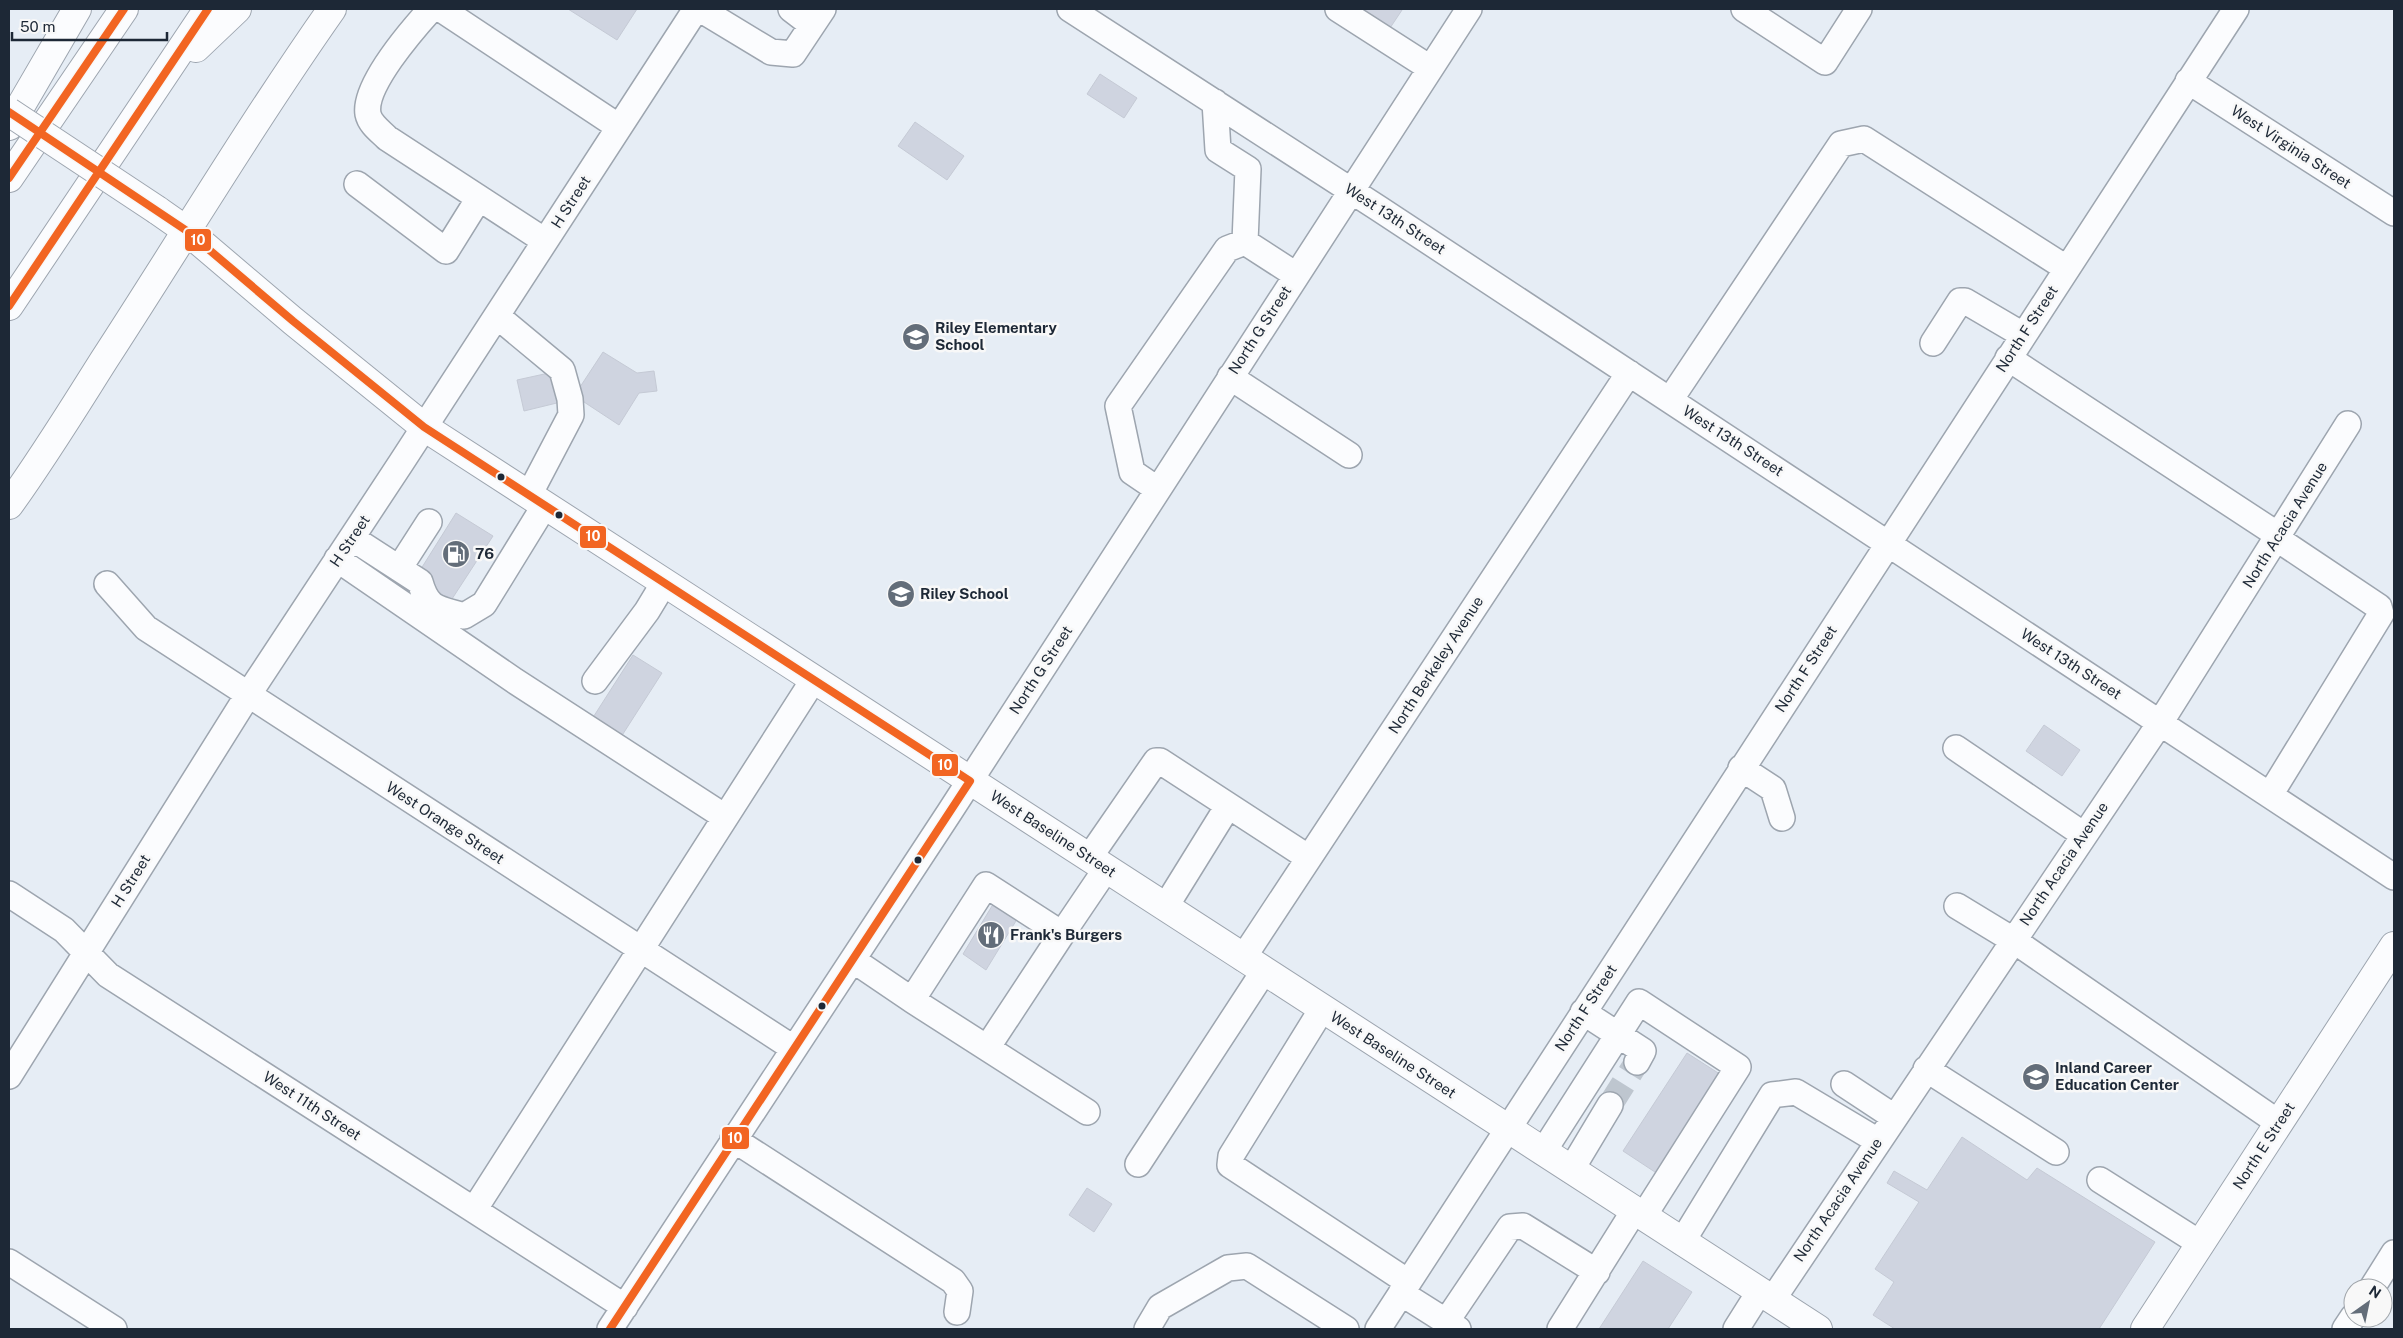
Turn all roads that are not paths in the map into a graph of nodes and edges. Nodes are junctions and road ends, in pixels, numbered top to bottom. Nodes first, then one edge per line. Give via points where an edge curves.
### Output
1 (77, 9) edge
2 (124, 9) edge
3 (208, 9) edge
4 (237, 9) edge
5 (332, 9) edge
6 (431, 9) edge
7 (441, 9) edge
8 (696, 9) edge
9 (700, 9) edge
10 (791, 9) edge
11 (1070, 9) edge
12 (1338, 9) edge
13 (1469, 9) edge
14 (1744, 9) edge
15 (1859, 9) edge
16 (2236, 9) edge
17 (818, 17) edge
18 (1430, 68) junction
19 (2188, 81) junction
20 (157, 86) junction
21 (1215, 102) junction
22 (9, 112) edge
23 (9, 126) edge
24 (619, 127) junction
25 (9, 178) edge
26 (357, 184) dead end
27 (1351, 190) junction
28 (479, 198) junction
29 (2394, 213) edge
30 (187, 231) junction
31 (545, 241) junction
32 (1245, 242) junction
33 (2066, 268) junction
34 (1296, 274) junction
35 (9, 306) edge
36 (497, 316) junction
37 (2023, 335) junction
38 (1933, 343) dead end
39 (2008, 358) junction
40 (1629, 373) junction
41 (1230, 377) junction
42 (1670, 400) junction
43 (2348, 424) dead end
44 (424, 427) junction
45 (1349, 455) dead end
46 (1157, 489) junction
47 (537, 500) junction
48 (9, 506) edge
49 (429, 522) dead end
50 (2277, 537) junction
51 (352, 538) junction
52 (1887, 543) junction
53 (337, 559) junction
54 (400, 567) junction
55 (664, 582) junction
56 (107, 584) dead end
57 (814, 679) junction
58 (595, 681) dead end
59 (248, 695) junction
60 (2160, 723) junction
61 (1956, 748) dead end
62 (1741, 768) junction
63 (970, 781) junction
64 (2270, 795) junction
65 (1228, 806) junction
66 (725, 817) junction
67 (1782, 818) dead end
68 (2084, 835) junction
69 (1309, 858) junction
70 (1097, 863) junction
71 (2394, 878) edge
72 (9, 894) edge
73 (1166, 906) junction
74 (1958, 906) dead end
75 (1062, 934) junction
76 (2013, 940) junction
77 (640, 950) junction
78 (87, 952) junction
79 (2389, 954) edge
80 (853, 960) junction
81 (1253, 965) junction
82 (912, 1000) junction
83 (1322, 1009) junction
84 (1584, 1012) junction
85 (1618, 1034) junction
86 (793, 1048) junction
87 (987, 1048) junction
88 (1637, 1062) dead end
89 (1926, 1069) junction
90 (9, 1076) edge
91 (1844, 1084) dead end
92 (1610, 1105) tunnel mouth
93 (1087, 1112) dead end
94 (1894, 1117) junction
95 (2279, 1123) junction
96 (1507, 1129) junction
97 (733, 1139) junction
98 (1878, 1141) junction
99 (1543, 1152) junction
100 (2056, 1152) dead end
101 (1138, 1164) dead end
102 (1571, 1170) junction
103 (2100, 1180) dead end
104 (474, 1210) junction
105 (1639, 1214) junction
106 (1682, 1242) junction
107 (2200, 1244) junction
108 (2394, 1253) edge
109 (9, 1262) edge
110 (1597, 1272) junction
111 (2378, 1278) edge
112 (1404, 1288) junction
113 (1766, 1295) junction
114 (625, 1307) junction
115 (957, 1312) dead end
116 (1452, 1325) edge
117 (2149, 1328) edge
118 (114, 1329) edge
119 (611, 1329) edge
120 (1147, 1329) edge
121 (1346, 1329) edge
122 (1378, 1329) edge
123 (1560, 1329) edge
124 (1736, 1329) edge
125 (1818, 1329) edge

1 - 23 main road
2 - 25 main road
3 - 20 main road
4 - 20 main road
5 - 30 main road via 272,96
6 - 28 street via 407,36 370,92 368,116 388,138
7 - 24 street
8 - 24 street, H Street
9 - 17 street via 771,52 793,54
10 - 17 street
11 - 21 street, West 13th Street
12 - 18 street
13 - 18 street, North G Street
14 - 15 street via 1825,62
16 - 19 street, North F Street
18 - 27 street, North G Street
19 - 29 street, West Virginia Street
19 - 33 street, North F Street
20 - 35 main road
21 - 27 street, West 13th Street
21 - 32 street via 1218,150 1248,169
22 - 30 main road, West Baseline Street, bridge
24 - 31 street, H Street
26 - 28 street via 446,251
27 - 34 street, North G Street
27 - 40 street, West 13th Street
28 - 31 street
30 - 44 main road, West Baseline Street
30 - 48 main road
31 - 36 street, H Street
32 - 34 street
32 - 46 street via 1227,249 1118,406 1132,472
33 - 37 street, North F Street
33 - 42 street via 1864,139 1842,144
34 - 41 street, North G Street
36 - 44 street, H Street
36 - 47 street via 562,370 570,399 571,415
37 - 38 street via 1960,301
37 - 39 street, North F Street
39 - 50 street
39 - 52 street, North F Street
40 - 42 street, West 13th Street
40 - 69 street, North Berkeley Avenue
41 - 45 street
41 - 46 street, North G Street
42 - 52 street, West 13th Street
43 - 50 street, North Acacia Avenue
44 - 47 main road, West Baseline Street
44 - 51 street, H Street
46 - 63 street, North G Street
47 - 54 street via 484,604 464,616 436,607 424,598 420,582
47 - 55 main road, West Baseline Street
49 - 54 street
50 - 60 street, North Acacia Avenue
50 - 64 street via 2379,607 2380,614
51 - 53 street, H Street
51 - 54 street
52 - 60 street, West 13th Street
52 - 62 street, North F Street
53 - 59 street, H Street
53 - 66 street via 499,670
55 - 57 main road, West Baseline Street
55 - 58 street via 647,611
56 - 59 street, West Orange Street via 146,628
57 - 63 main road, West Baseline Street
57 - 66 street
59 - 77 street, West Orange Street
59 - 78 street, H Street
60 - 64 street, West 13th Street
60 - 68 street, North Acacia Avenue
61 - 68 street
62 - 67 street via 1773,788
62 - 84 street, North F Street
63 - 70 main road, West Baseline Street
63 - 80 street, North G Street
64 - 71 street, West 13th Street
65 - 69 street
65 - 70 street via 1156,761
65 - 73 street
66 - 77 street
68 - 76 street, North Acacia Avenue
69 - 81 street, North Berkeley Avenue
70 - 73 main road, West Baseline Street
70 - 75 street
72 - 78 street, West 11th Street via 64,930
73 - 81 main road, West Baseline Street
74 - 76 street
75 - 82 street via 986,885
75 - 87 street
76 - 89 street, North Acacia Avenue
76 - 95 street
77 - 86 street, West Orange Street
77 - 104 street
78 - 90 street, H Street
78 - 104 street, West 11th Street via 108,976
79 - 95 main road, North E Street
80 - 82 street
80 - 86 street, North G Street
81 - 83 main road, West Baseline Street
81 - 101 street, North Berkeley Avenue
82 - 87 street
83 - 96 main road, West Baseline Street
83 - 112 street via 1231,1156 1230,1165
84 - 85 street
84 - 96 street, North F Street
85 - 88 street via 1643,1051
85 - 99 street
85 - 105 street via 1639,1002 1738,1067
86 - 97 street, North G Street
87 - 93 street
89 - 94 street, North Acacia Avenue
89 - 100 street
91 - 94 street
92 - 102 street
94 - 98 street, North Acacia Avenue
95 - 107 main road, North E Street
96 - 99 main road, West Baseline Street
96 - 112 street, North F Street
97 - 114 street, North G Street
97 - 115 street via 953,1281 960,1291
98 - 106 street via 1796,1092 1772,1095
98 - 113 street, North Acacia Avenue
99 - 102 main road, West Baseline Street
102 - 105 main road, West Baseline Street
103 - 107 street
104 - 114 street, West 11th Street
105 - 106 main road, West Baseline Street
105 - 110 street
106 - 113 main road, West Baseline Street
107 - 117 main road, North E Street
108 - 111 street
109 - 118 street
110 - 116 street via 1523,1226 1510,1227
110 - 123 street
112 - 116 street
112 - 122 street, North F Street
113 - 124 street, North Acacia Avenue
113 - 125 main road, West Baseline Street
114 - 119 street, North G Street
120 - 121 street via 1160,1307 1228,1268 1247,1266

